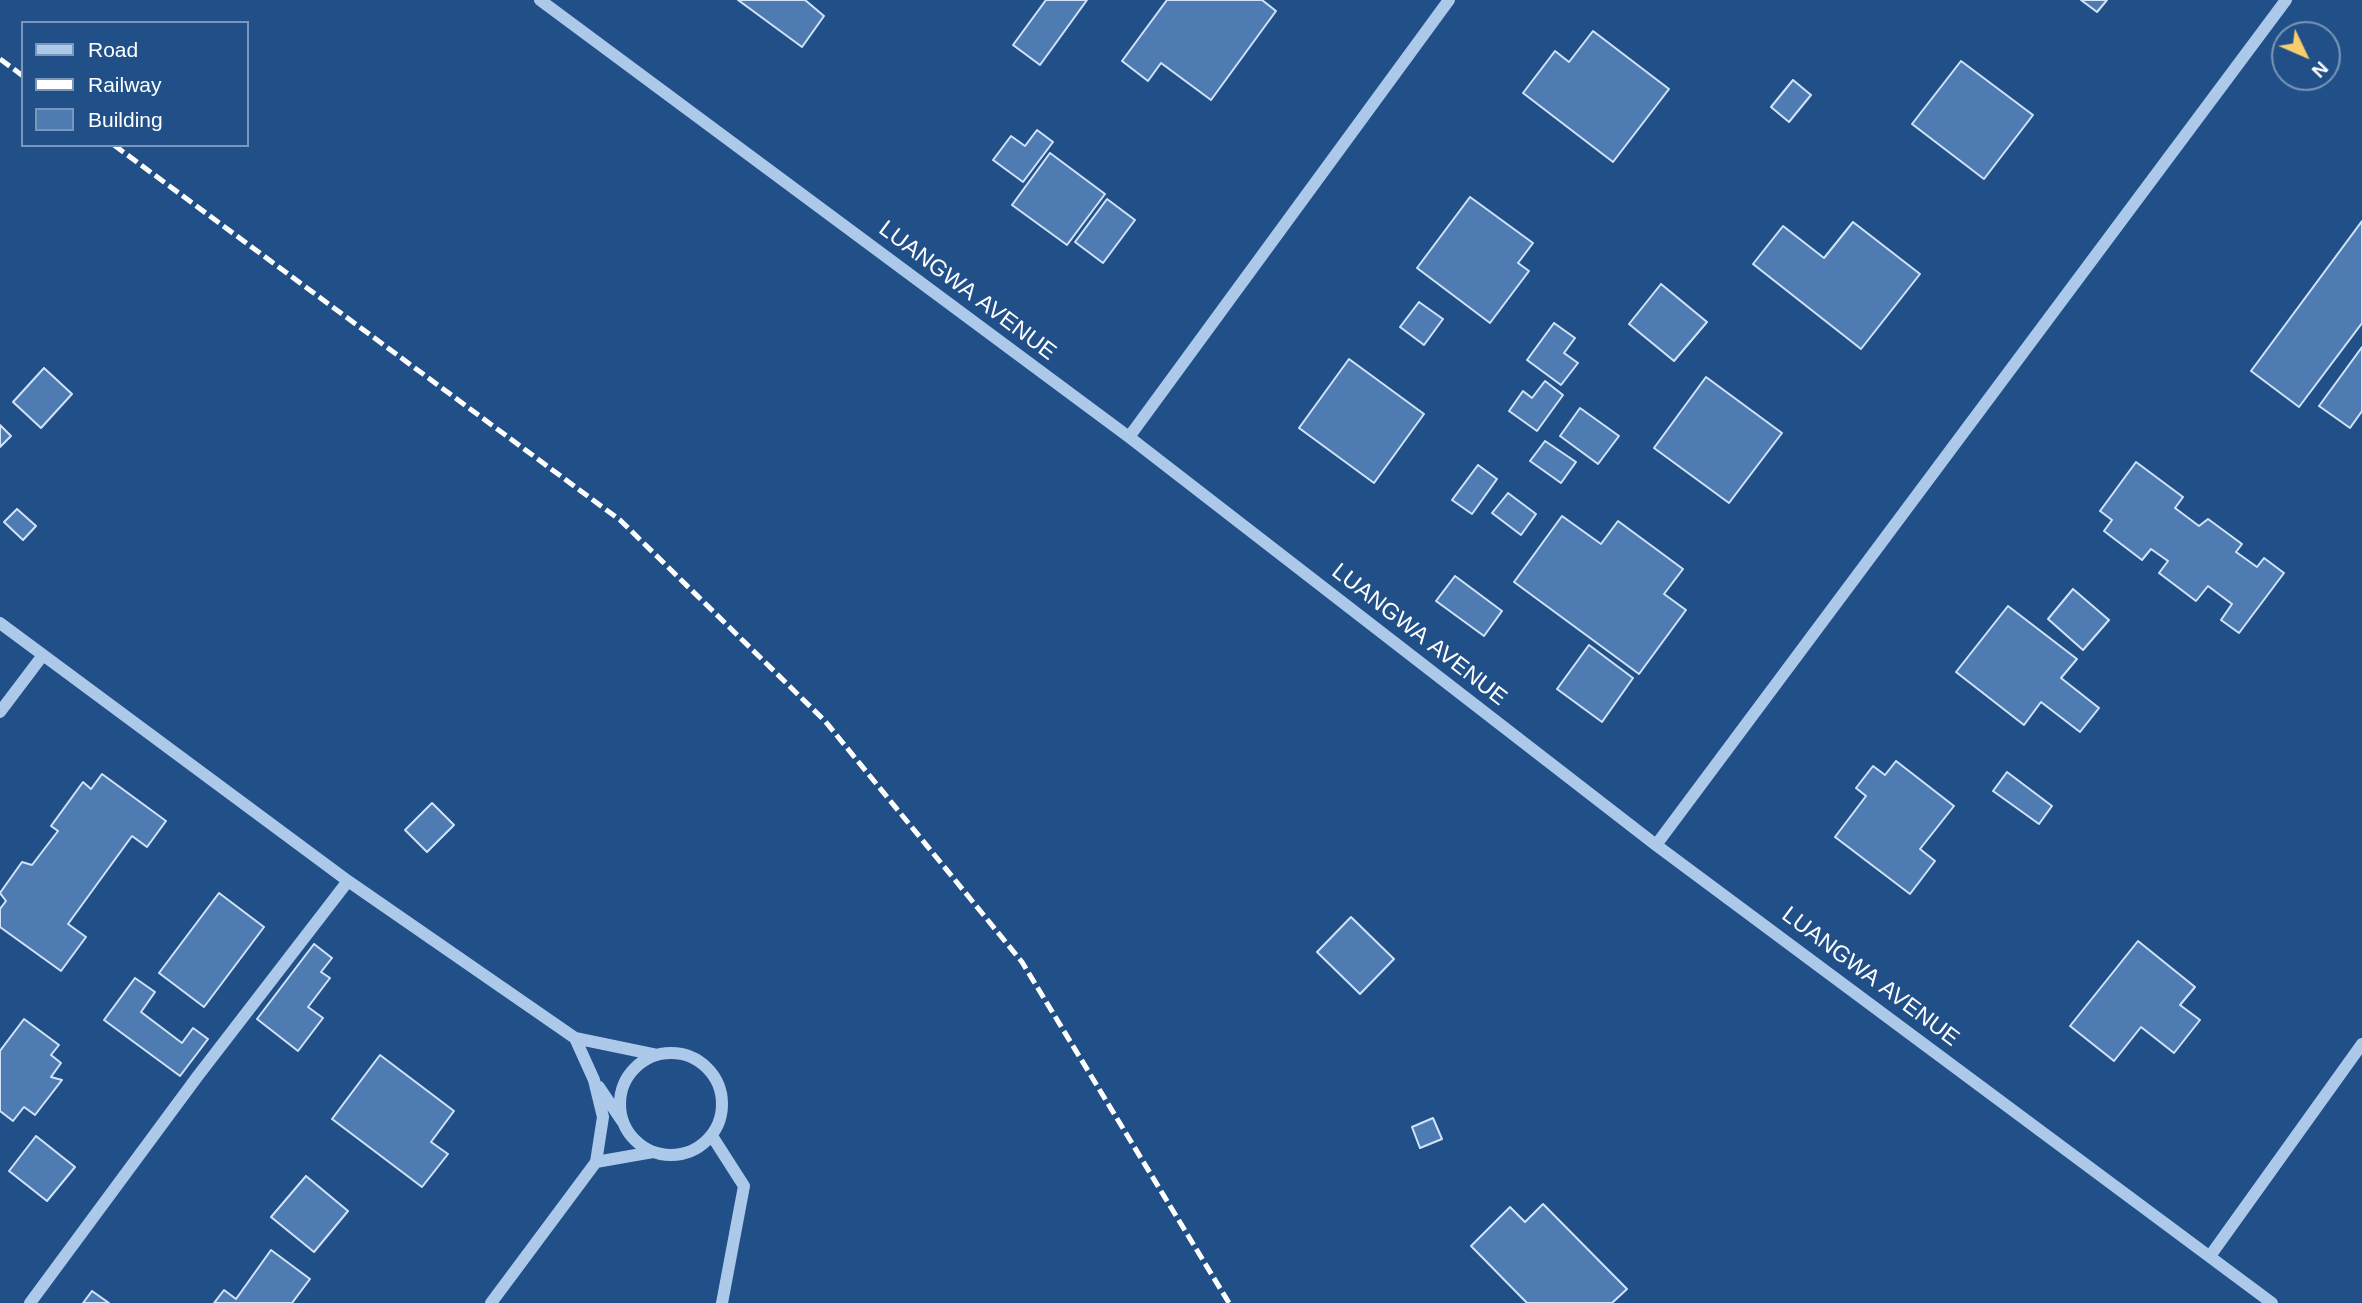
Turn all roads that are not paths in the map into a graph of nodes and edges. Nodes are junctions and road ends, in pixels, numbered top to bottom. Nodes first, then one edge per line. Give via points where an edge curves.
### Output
1 (1449, 0) edge
2 (2286, 0) edge
3 (543, 1) edge
4 (1129, 437) junction
5 (0, 623) edge
6 (43, 655) junction
7 (0, 712) edge
8 (1656, 845) junction
9 (348, 881) junction
10 (575, 1038) junction
11 (2362, 1044) edge
12 (657, 1055) junction
13 (594, 1080) junction
14 (628, 1130) junction
15 (712, 1136) junction
16 (653, 1152) junction
17 (596, 1162) junction
18 (2210, 1256) junction
19 (30, 1303) edge
20 (491, 1303) edge
21 (722, 1303) edge
22 (2272, 1303) edge

1 - 4 street
2 - 8 street
3 - 4 street, LUANGWA AVENUE
4 - 8 street, LUANGWA AVENUE
5 - 6 street
6 - 7 street
6 - 9 street
8 - 18 street, LUANGWA AVENUE
9 - 10 street
9 - 19 street
10 - 12 street
10 - 13 street
11 - 18 street
12 - 14 street via 643,1061 624,1084 620,1099
12 - 15 street via 688,1056 713,1075 723,1106
13 - 14 street
13 - 17 street via 603,1117
14 - 16 street
15 - 16 street via 686,1154
15 - 21 street via 744,1186
16 - 17 street
17 - 20 street
18 - 22 street, LUANGWA AVENUE

